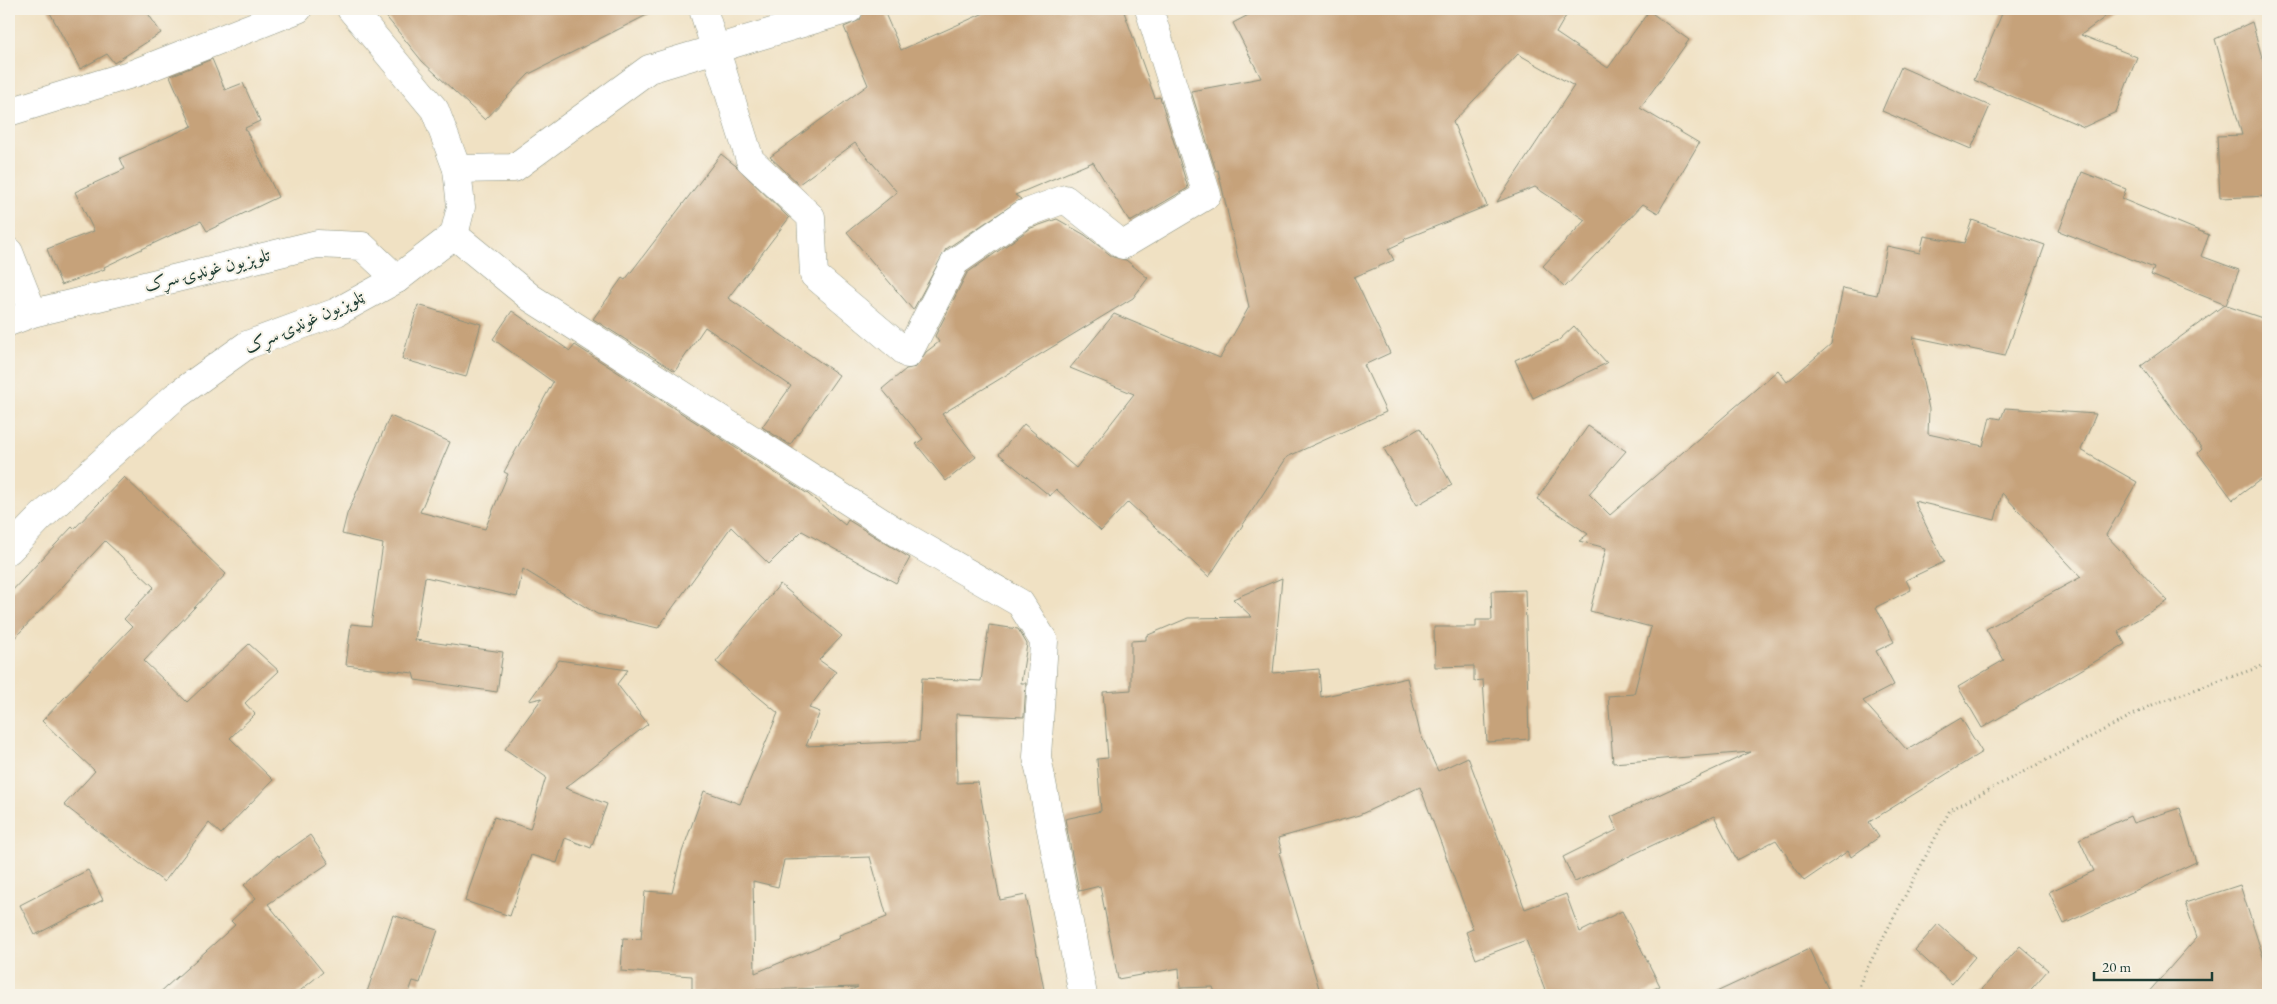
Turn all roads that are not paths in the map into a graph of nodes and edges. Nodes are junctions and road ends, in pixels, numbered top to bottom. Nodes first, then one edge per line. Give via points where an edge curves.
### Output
1 (298, 9) edge
2 (351, 9) edge
3 (703, 9) edge
4 (849, 9) edge
5 (1149, 9) edge
6 (715, 49) junction
7 (9, 112) edge
8 (457, 170) junction
9 (454, 235) junction
10 (9, 252) edge
11 (397, 279) junction
12 (21, 318) edge
13 (9, 550) edge
14 (1083, 995) edge

1 - 7 street via 135,73
2 - 8 street via 435,110
3 - 6 street
4 - 6 street
5 - 6 street via 1207,194 1123,245 1065,199 1024,214 955,262 908,354 814,275 811,217 750,160
6 - 8 street via 649,69 514,168
8 - 9 street via 461,207
9 - 11 street, ټلوېزيون غونډۍ سړک
9 - 14 street via 531,298 895,531 1020,603 1044,641 1038,757
10 - 12 street
11 - 12 street, تلوېزيون غونډۍ سړک via 362,246 317,244
11 - 13 street, ټلوېزيون غونډۍ سړک via 337,312 247,345 176,396

